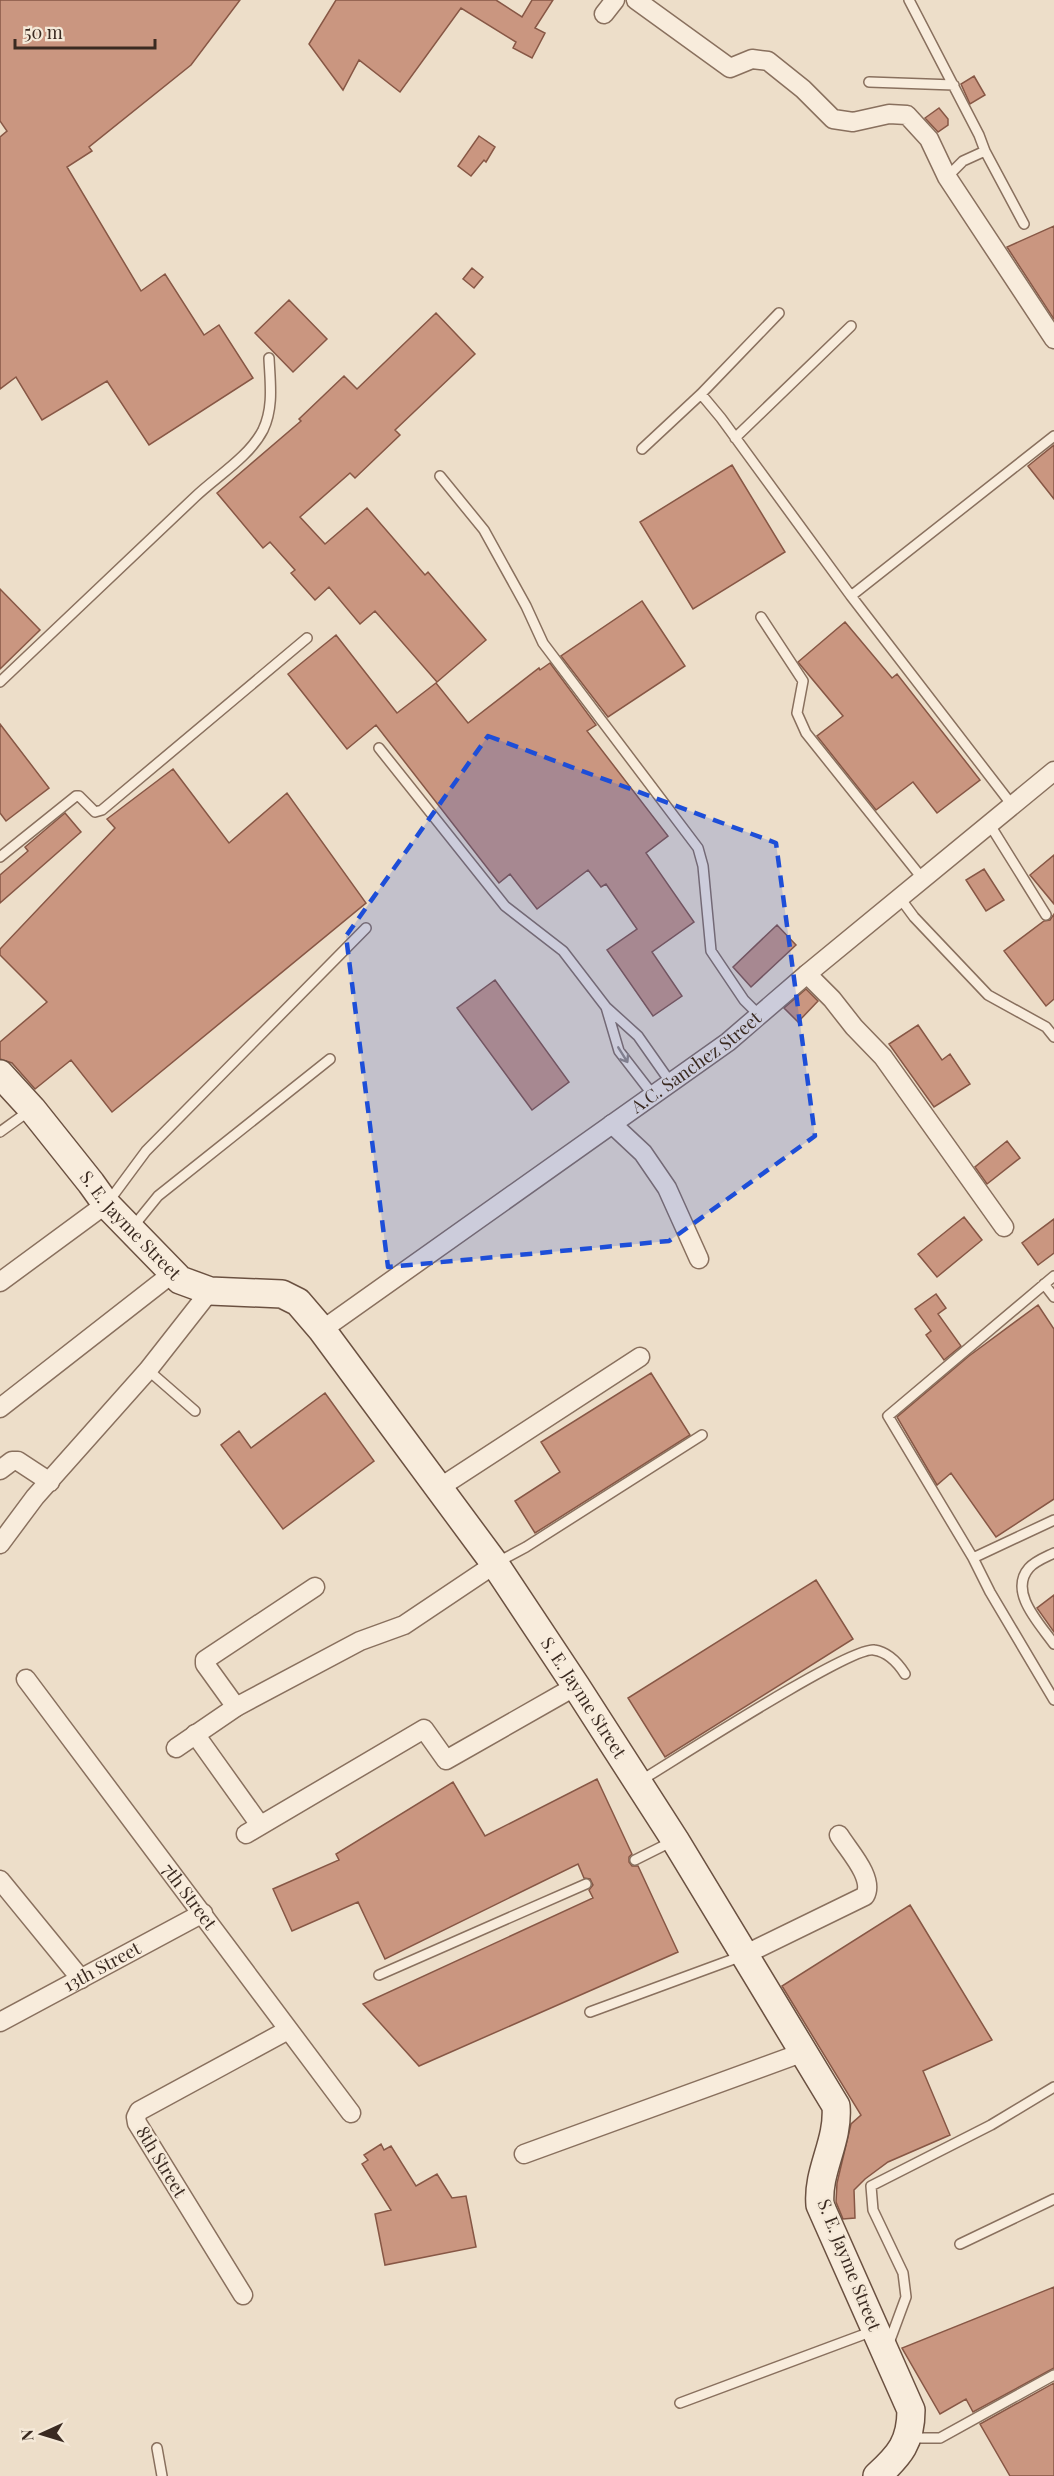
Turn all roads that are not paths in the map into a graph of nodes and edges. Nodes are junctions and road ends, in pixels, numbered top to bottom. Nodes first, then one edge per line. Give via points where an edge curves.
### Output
1 (636, 0) edge
2 (909, 0) edge
3 (869, 82) dead end
4 (954, 85) junction
5 (985, 151) junction
6 (947, 177) junction
7 (1024, 224) dead end
8 (779, 313) dead end
9 (851, 326) dead end
10 (1054, 339) edge
11 (269, 358) dead end
12 (701, 394) junction
13 (1054, 436) edge
14 (735, 438) junction
15 (642, 449) dead end
16 (440, 476) dead end
17 (851, 596) junction
18 (760, 617) dead end
19 (308, 638) dead end
20 (0, 682) edge
21 (379, 748) dead end
22 (1054, 771) edge
23 (1012, 805) junction
24 (990, 825) junction
25 (0, 857) edge
26 (922, 878) junction
27 (900, 898) junction
28 (1046, 915) dead end
29 (366, 928) dead end
30 (807, 974) junction
31 (606, 1007) junction
32 (759, 1015) junction
33 (1054, 1038) edge
34 (330, 1059) dead end
35 (0, 1074) edge
36 (671, 1083) junction
37 (653, 1095) junction
38 (32, 1109) junction
39 (612, 1124) junction
40 (0, 1132) edge
41 (106, 1204) junction
42 (1004, 1227) dead end
43 (130, 1229) junction
44 (699, 1259) dead end
45 (173, 1273) junction
46 (1054, 1276) edge
47 (0, 1282) edge
48 (1044, 1284) junction
49 (210, 1291) junction
50 (1054, 1297) edge
51 (322, 1330) junction
52 (640, 1357) dead end
53 (148, 1370) junction
54 (0, 1408) edge
55 (195, 1411) dead end
56 (702, 1435) dead end
57 (0, 1470) edge
58 (50, 1482) junction
59 (439, 1488) junction
60 (1054, 1520) edge
61 (0, 1544) edge
62 (1054, 1553) edge
63 (973, 1558) junction
64 (495, 1564) junction
65 (315, 1587) dead end
66 (1054, 1644) edge
67 (905, 1674) dead end
68 (26, 1679) dead end
69 (576, 1686) junction
70 (1054, 1700) edge
71 (236, 1707) junction
72 (195, 1734) junction
73 (176, 1748) dead end
74 (638, 1783) junction
75 (838, 1834) dead end
76 (675, 1840) junction
77 (635, 1860) dead end
78 (0, 1880) edge
79 (586, 1884) dead end
80 (203, 1913) junction
81 (744, 1955) junction
82 (379, 1975) dead end
83 (81, 1979) junction
84 (590, 2012) dead end
85 (0, 2022) edge
86 (288, 2030) junction
87 (804, 2052) junction
88 (1054, 2087) edge
89 (351, 2113) dead end
90 (524, 2154) dead end
91 (1054, 2199) edge
92 (960, 2244) dead end
93 (243, 2295) dead end
94 (880, 2341) junction
95 (1054, 2374) edge
96 (680, 2403) dead end
97 (907, 2438) junction
98 (157, 2448) dead end
99 (162, 2476) edge
100 (877, 2476) edge

1 - 6 street via 730,68 752,59 768,61 833,119 853,122 889,114 907,115 929,139
2 - 4 lane
3 - 4 lane
4 - 5 lane
5 - 6 lane via 963,161
5 - 7 lane
6 - 10 street
8 - 12 lane
9 - 14 lane
11 - 20 lane via 269,412 252,446
12 - 14 lane
12 - 15 lane
13 - 17 lane
14 - 17 lane
16 - 32 lane via 484,530 543,644 698,848 711,951
17 - 23 lane
18 - 26 lane via 803,681 797,713 807,733
19 - 25 lane via 102,810 95,812 76,796
21 - 31 lane via 505,906 563,951
22 - 23 street, A.C. Sanchez Street
23 - 24 street, A.C. Sanchez Street
24 - 26 street, A.C. Sanchez Street
24 - 28 lane
26 - 27 street, A.C. Sanchez Street
27 - 30 street, A.C. Sanchez Street
27 - 33 lane via 988,995 1046,1027
29 - 41 lane via 146,1151
30 - 32 street, A.C. Sanchez Street
30 - 42 street via 883,1057
31 - 36 lane via 638,1036
31 -> 37 lane via 619,1051
32 - 36 street, A.C. Sanchez Street
34 - 43 lane via 158,1196
35 - 38 street, S. E. Jayme Street
36 - 37 street, A.C. Sanchez Street
37 - 39 street, A.C. Sanchez Street
38 - 40 lane
38 - 41 street, S. E. Jayme Street
39 - 44 street via 643,1153 667,1188
39 - 51 street, A.C. Sanchez Street
41 - 43 street, S. E. Jayme Street
41 - 47 street
43 - 45 street, S. E. Jayme Street
45 - 49 street, S. E. Jayme Street via 180,1280
45 - 54 street
46 - 48 lane
48 - 50 lane
48 - 63 lane via 888,1416
49 - 51 street, S. E. Jayme Street via 282,1294 298,1302
49 - 53 street
51 - 59 street, S. E. Jayme Street
52 - 59 street
53 - 55 lane
53 - 58 street
56 - 64 lane
57 - 58 street via 18,1461
58 - 61 street
59 - 64 street, S. E. Jayme Street
60 - 63 lane
62 - 66 lane via 1030,1566 1023,1577 1022,1591 1025,1602
63 - 70 lane
64 - 69 street, S. E. Jayme Street
64 - 71 street via 404,1625 360,1641
65 - 71 street via 206,1660
67 - 74 lane via 885,1654 873,1649 859,1652 817,1673
68 - 80 street, 7th Street
69 - 72 street via 446,1760 424,1729 253,1829
69 - 74 street, S. E. Jayme Street
71 - 72 street
72 - 73 street
74 - 76 street, S. E. Jayme Street
75 - 81 street via 866,1878 865,1896
76 - 77 lane
76 - 81 street, S. E. Jayme Street
78 - 83 street
79 - 82 lane
80 - 83 street, 13th Street
80 - 86 street, 7th Street
81 - 84 lane
81 - 87 street, S. E. Jayme Street
83 - 85 street, 13th Street
86 - 89 street, 7th Street
86 - 93 street, 8th Street via 139,2111 136,2117
87 - 90 street
87 - 94 street, S. E. Jayme Street via 830,2093 837,2113 835,2139 819,2188 820,2205
88 - 94 lane via 991,2125 871,2186 873,2210 903,2273 906,2297
91 - 92 lane
94 - 96 lane
94 - 97 street, S. E. Jayme Street via 911,2410
95 - 97 lane via 940,2438
97 - 100 street, S. E. Jayme Street via 902,2450
98 - 99 lane

